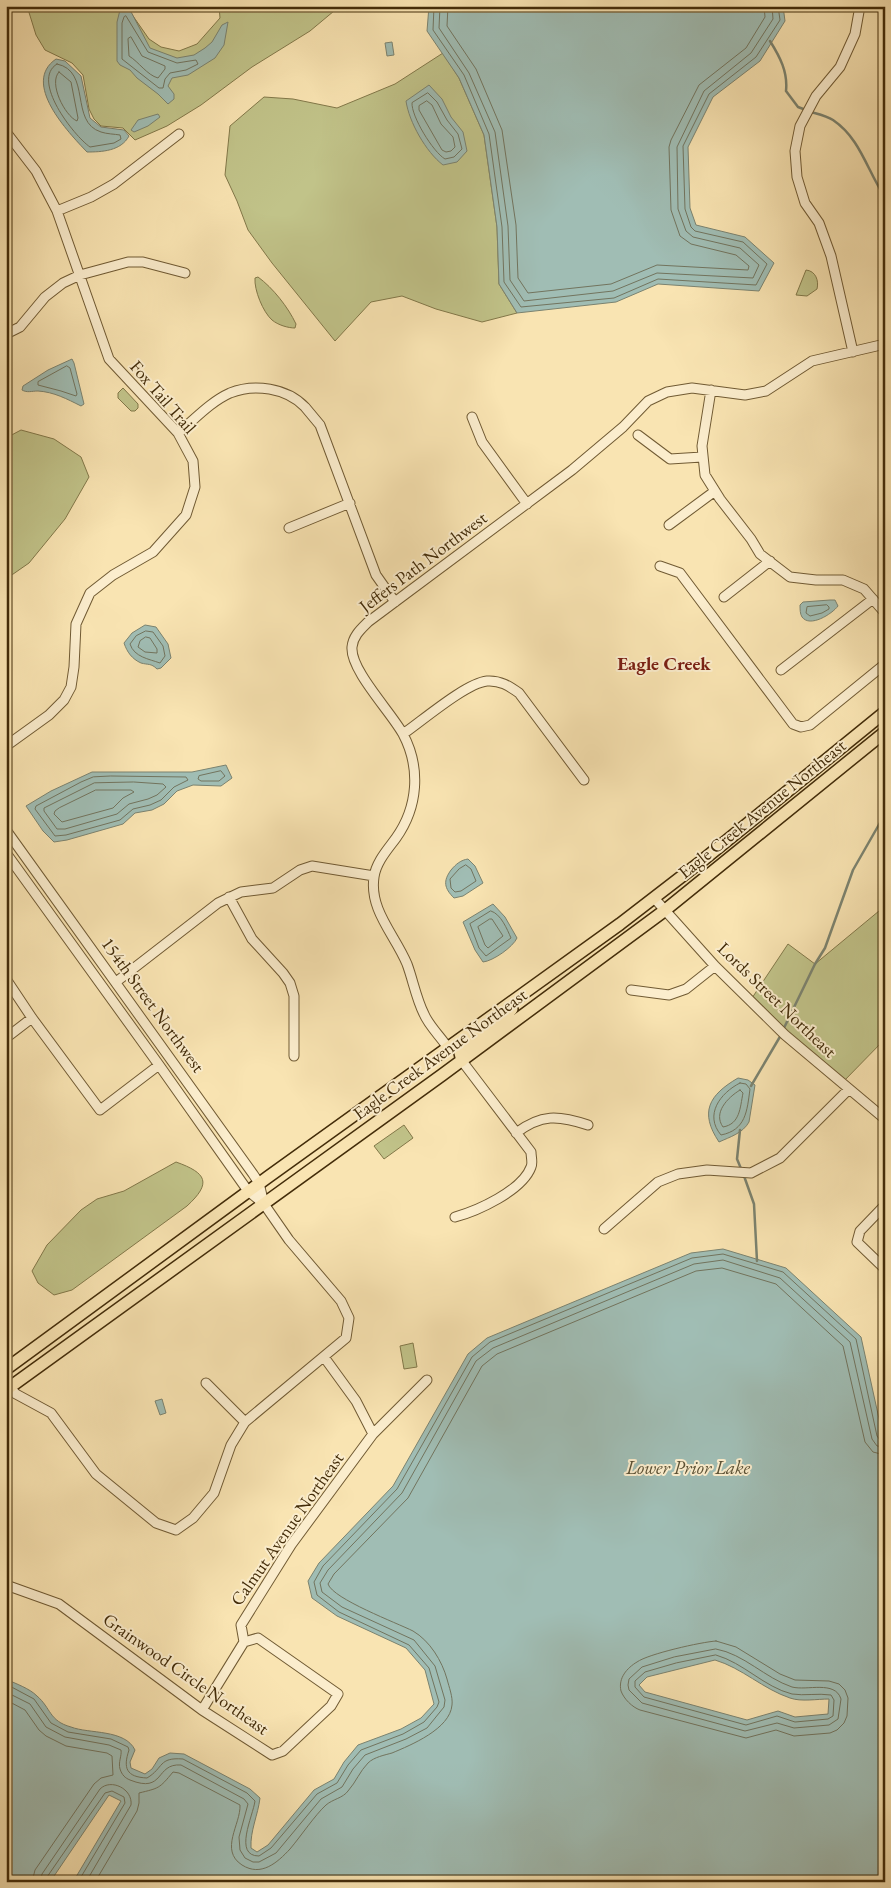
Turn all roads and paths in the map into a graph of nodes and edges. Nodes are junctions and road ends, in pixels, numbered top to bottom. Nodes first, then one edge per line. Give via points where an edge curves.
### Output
1 (860, 6) edge
2 (6, 132) edge
3 (179, 134) dead end
4 (57, 211) junction
5 (184, 273) dead end
6 (80, 275) junction
7 (6, 334) edge
8 (885, 344) edge
9 (853, 352) junction
10 (711, 390) junction
11 (472, 417) dead end
12 (178, 433) junction
13 (638, 435) dead end
14 (702, 457) junction
15 (715, 491) junction
16 (350, 504) junction
17 (527, 504) junction
18 (669, 525) dead end
19 (289, 528) dead end
20 (770, 561) junction
21 (660, 566) dead end
22 (724, 597) dead end
23 (873, 599) junction
24 (395, 602) junction
25 (885, 613) edge
26 (885, 664) edge
27 (781, 670) dead end
28 (885, 712) edge
29 (885, 732) edge
30 (403, 734) junction
31 (6, 746) edge
32 (584, 780) dead end
33 (6, 830) edge
34 (6, 853) edge
35 (374, 876) junction
36 (229, 897) junction
37 (654, 898) junction
38 (664, 911) junction
39 (715, 966) junction
40 (6, 979) edge
41 (116, 982) junction
42 (631, 990) dead end
43 (524, 994) junction
44 (32, 1018) junction
45 (6, 1038) edge
46 (448, 1048) junction
47 (294, 1056) dead end
48 (462, 1061) junction
49 (159, 1065) junction
50 (849, 1089) junction
51 (885, 1119) edge
52 (588, 1125) dead end
53 (516, 1132) junction
54 (259, 1183) junction
55 (248, 1191) junction
56 (264, 1204) junction
57 (885, 1205) edge
58 (455, 1217) dead end
59 (604, 1229) dead end
60 (885, 1269) edge
61 (324, 1357) junction
62 (6, 1369) edge
63 (426, 1380) dead end
64 (206, 1383) dead end
65 (7, 1387) edge
66 (246, 1422) junction
67 (373, 1434) junction
68 (6, 1585) edge
69 (244, 1642) junction
70 (202, 1710) junction

1 - 9 street via 844,59 816,96 800,126 795,152 804,203 819,223 831,256
2 - 4 street, Fox Tail Trail via 36,171
3 - 4 street via 114,184
4 - 6 street, Fox Tail Trail
5 - 6 street via 143,262 128,262
6 - 7 street via 45,297 20,326
6 - 12 street, Fox Tail Trail via 109,359
8 - 9 street, Jeffers Path Northwest
9 - 10 street, Jeffers Path Northwest via 812,361 766,391 745,395
10 - 14 street
10 - 17 street, Jeffers Path Northwest via 692,388 667,392 648,401 624,427
11 - 17 street via 482,442
12 - 16 street via 230,393 257,388 283,392 304,406 320,426
12 - 31 street, Fox Tail Trail via 193,461 195,487 186,515 153,552 113,575 90,593 76,624 71,688 49,715
13 - 14 street via 670,459
14 - 15 street via 705,475
15 - 18 street
15 - 20 street via 760,554
16 - 19 street
16 - 24 street via 376,575
17 - 24 street, Jeffers Path Northwest
20 - 22 street
20 - 23 street via 790,577 843,580 864,589
21 - 26 street via 680,574 793,724 801,727 810,725
23 - 25 street
23 - 27 street
24 - 30 street, Jeffers Path Northwest via 356,634 352,647 354,663
28 - 37 main road, Eagle Creek Avenue Northeast
29 - 38 main road, Eagle Creek Avenue Northeast
30 - 32 street via 469,688 486,681 504,683 519,693
30 - 35 street, Jeffers Path Northwest via 416,782 411,813 382,856
33 - 41 street, 154th Street Northwest
34 - 49 street, 154th Street Northwest
35 - 36 street via 312,866 273,888
35 - 46 street, Jeffers Path Northwest via 374,894 380,916 399,946 424,1015
36 - 41 street
36 - 47 street via 252,939 290,983 294,996
37 - 38 street, Lords Street Northeast
37 - 43 main road, Eagle Creek Avenue Northeast
38 - 39 street, Lords Street Northeast
38 - 48 main road, Eagle Creek Avenue Northeast
39 - 42 street via 686,989 670,994
39 - 50 street, Lords Street Northeast via 785,1035
40 - 44 street
41 - 54 street, 154th Street Northwest
43 - 46 main road, Eagle Creek Avenue Northeast
43 - 48 main road via 505,1017 461,1051
44 - 45 street
44 - 49 street via 100,1110
46 - 54 main road, Eagle Creek Avenue Northeast
48 - 53 street
48 - 56 main road, Eagle Creek Avenue Northeast
49 - 55 street, 154th Street Northwest
50 - 51 street, Lords Street Northeast
50 - 59 street via 780,1158 751,1174 707,1170 678,1174 658,1182
52 - 53 street via 571,1119 542,1118
53 - 58 street via 531,1152 532,1166 526,1177 484,1208
54 - 55 main road, Eagle Creek Avenue Northeast
54 - 56 street, 154th Street Northwest
55 - 56 street, 154th Street Northwest
55 - 62 main road, Eagle Creek Avenue Northeast
56 - 61 street, 154th Street Northwest via 289,1240 342,1301 350,1318 346,1338
56 - 65 main road, Eagle Creek Avenue Northeast
57 - 60 street via 860,1230 857,1242
61 - 66 street, 154th Street Northwest
61 - 67 street via 356,1401
63 - 67 street, Calmut Avenue Northeast
64 - 66 street
65 - 66 street, 154th Street Northwest via 51,1413 96,1474 156,1523 176,1530 193,1518 214,1493 232,1445
67 - 69 street, Calmut Avenue Northeast via 291,1545 241,1625
68 - 70 street, Grainwood Circle Northeast via 59,1604
69 - 70 street, Calmut Avenue Northeast
69 - 70 street, Grainwood Circle Northeast via 258,1638 338,1694 331,1706 283,1751 272,1754

